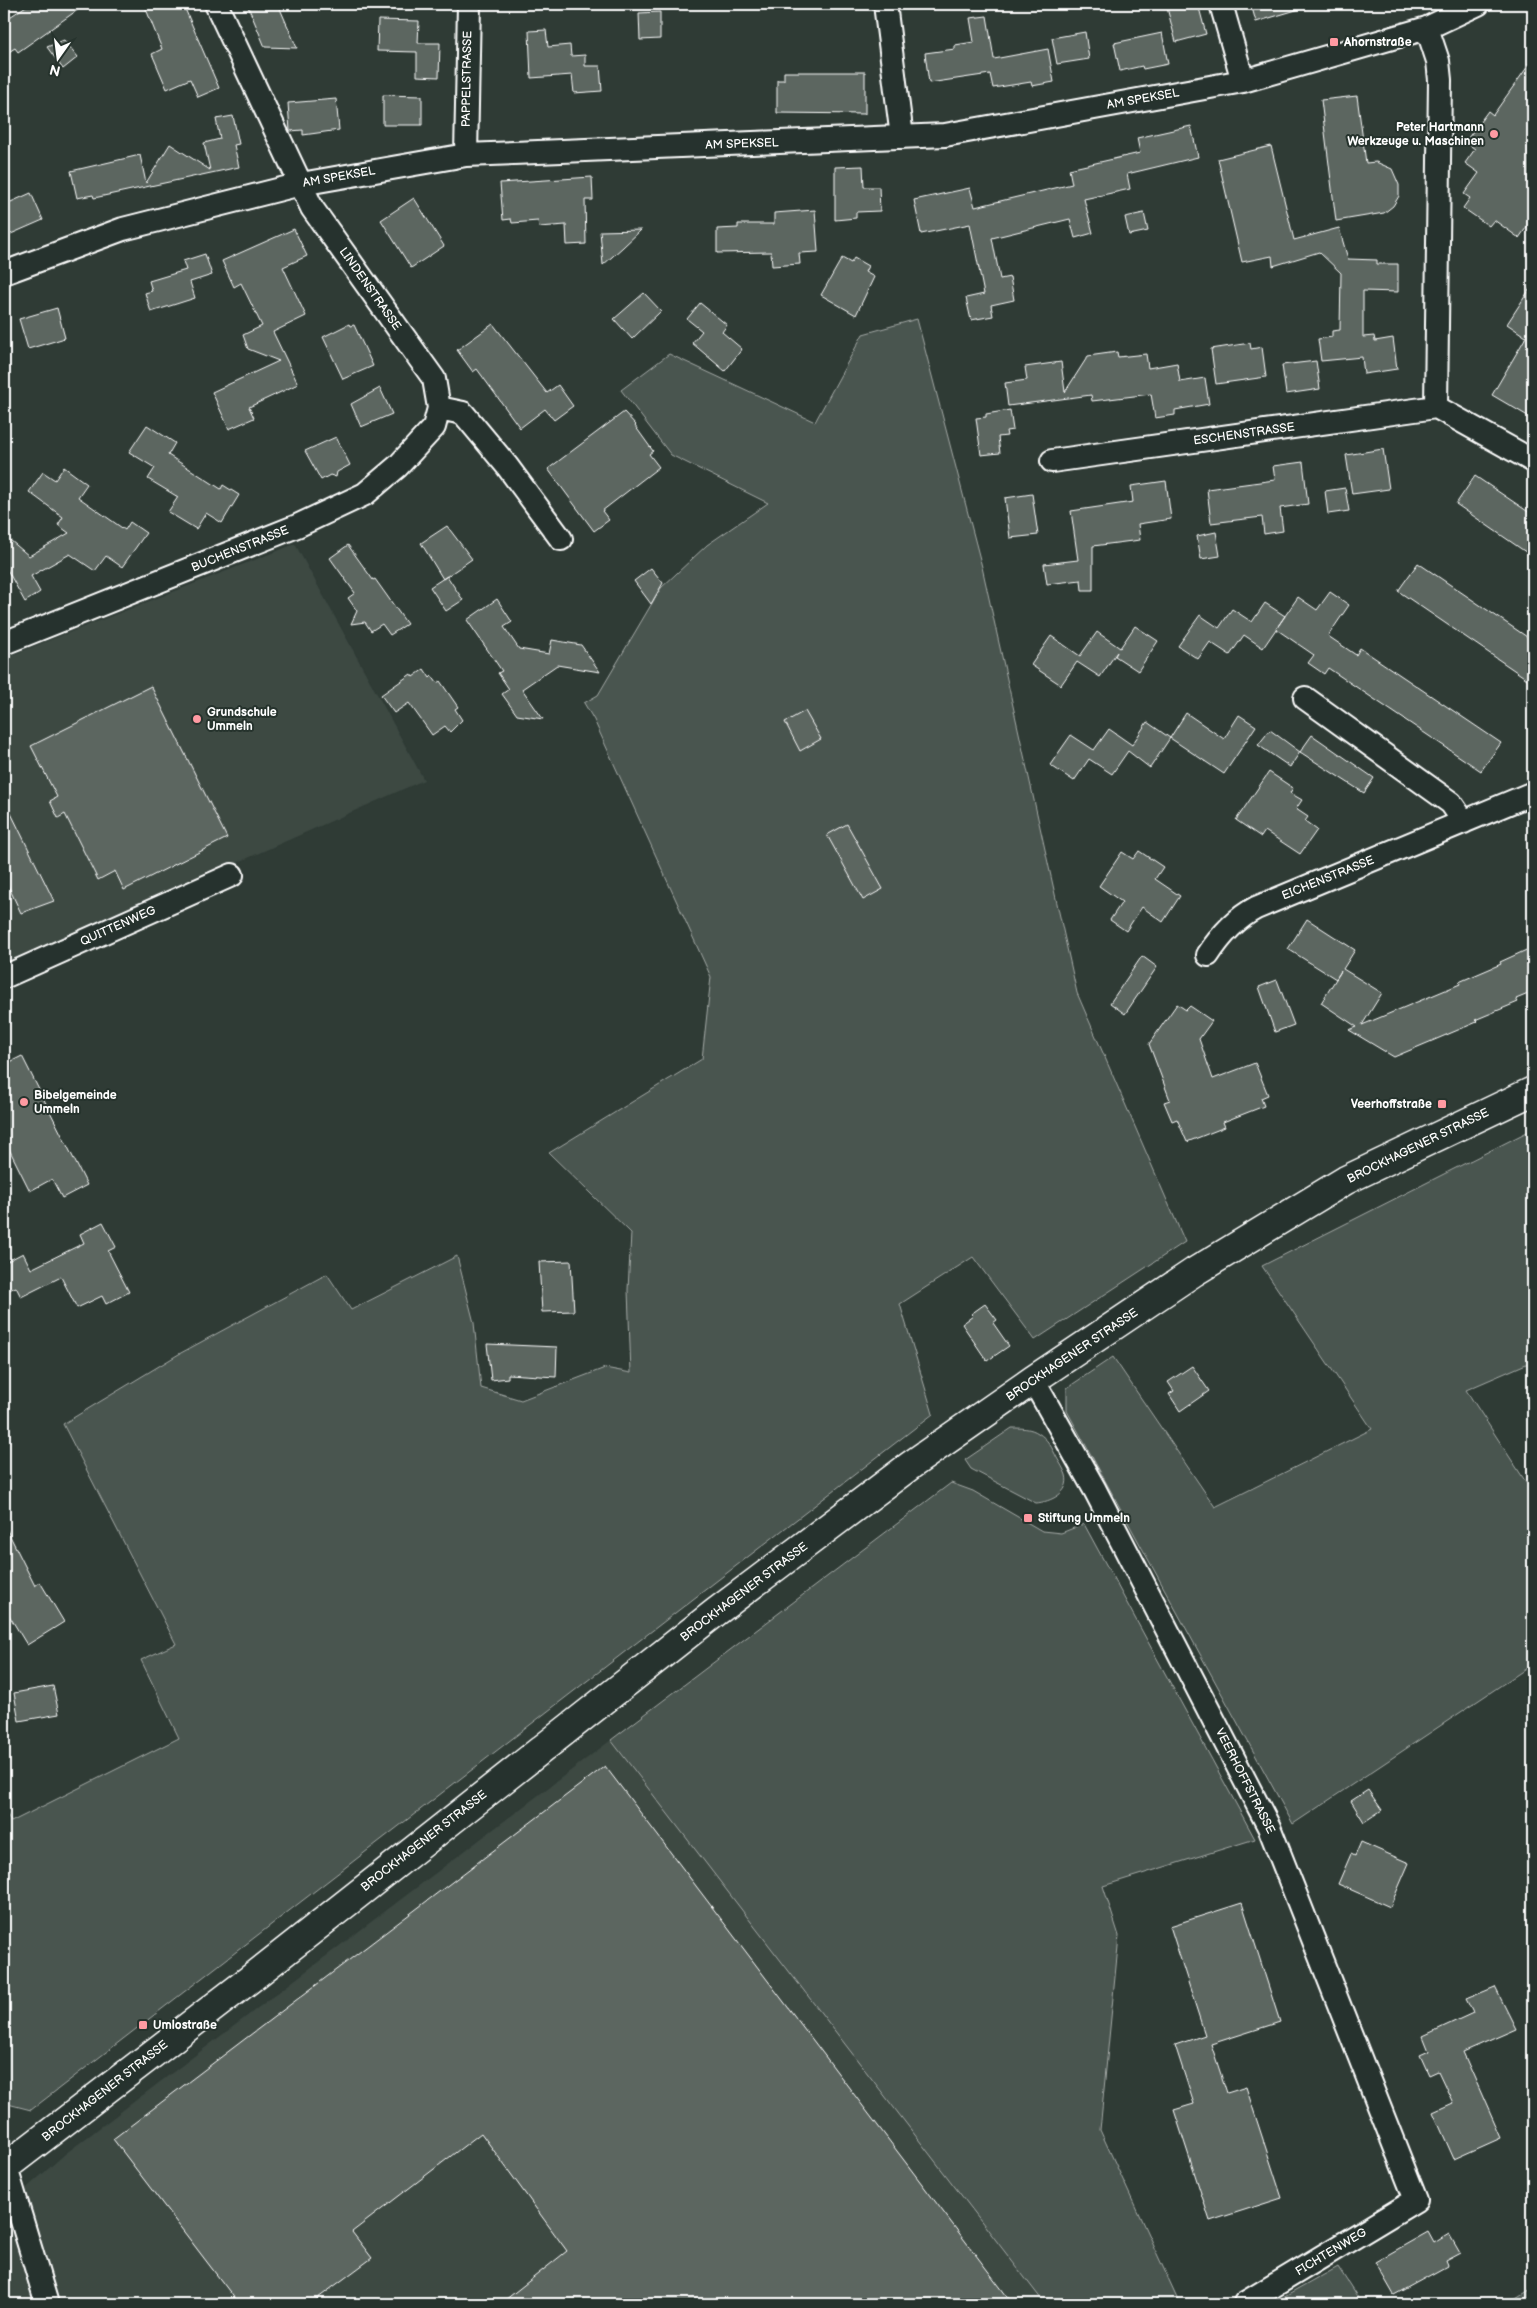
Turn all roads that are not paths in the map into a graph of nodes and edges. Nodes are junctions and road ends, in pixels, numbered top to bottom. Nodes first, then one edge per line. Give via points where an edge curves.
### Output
1 (216, 4) edge
2 (469, 4) edge
3 (885, 4) edge
4 (1222, 4) edge
5 (1478, 4) edge
6 (1427, 28) junction
7 (1243, 81) junction
8 (902, 137) junction
9 (466, 155) junction
10 (301, 184) junction
11 (4, 273) edge
12 (1436, 407) junction
13 (439, 408) junction
14 (1533, 461) edge
15 (1052, 462) dead end
16 (561, 539) dead end
17 (4, 643) edge
18 (1305, 698) dead end
19 (1533, 793) edge
20 (1464, 822) junction
21 (232, 875) dead end
22 (1208, 955) dead end
23 (4, 977) edge
24 (1533, 1091) edge
25 (1033, 1380) junction
26 (5, 2165) edge
27 (1416, 2200) joint
28 (1245, 2303) edge
29 (47, 2304) edge

1 - 10 street, LINDENSTRASSE
2 - 9 street, PAPPELSTRASSE
3 - 8 street
4 - 7 street
5 - 6 street, AM SPEKSEL
6 - 7 street, AM SPEKSEL
6 - 12 street via 1438,61 1440,80
7 - 8 street, AM SPEKSEL via 945,135
8 - 9 street, AM SPEKSEL
9 - 10 street, AM SPEKSEL
10 - 11 street, AM SPEKSEL via 123,229
10 - 13 street, LINDENSTRASSE via 312,208 434,379
12 - 14 street
12 - 15 street, ESCHENSTRASSE
13 - 16 street via 463,413
13 - 17 street, BUCHENSTRASSE via 434,427 398,466 366,494 297,526
18 - 20 street via 1451,803
19 - 20 street, EICHENSTRASSE
20 - 22 street, EICHENSTRASSE via 1242,915
21 - 23 street, QUITTENWEG
24 - 25 main road, BROCKHAGENER STRASSE via 1346,1180 1194,1272
25 - 26 main road, BROCKHAGENER STRASSE via 911,1465 716,1612 249,1980
25 - 27 street, VEERHOFFSTRASSE via 1095,1490 1269,1828
26 - 29 street
27 - 28 street, FICHTENWEG

